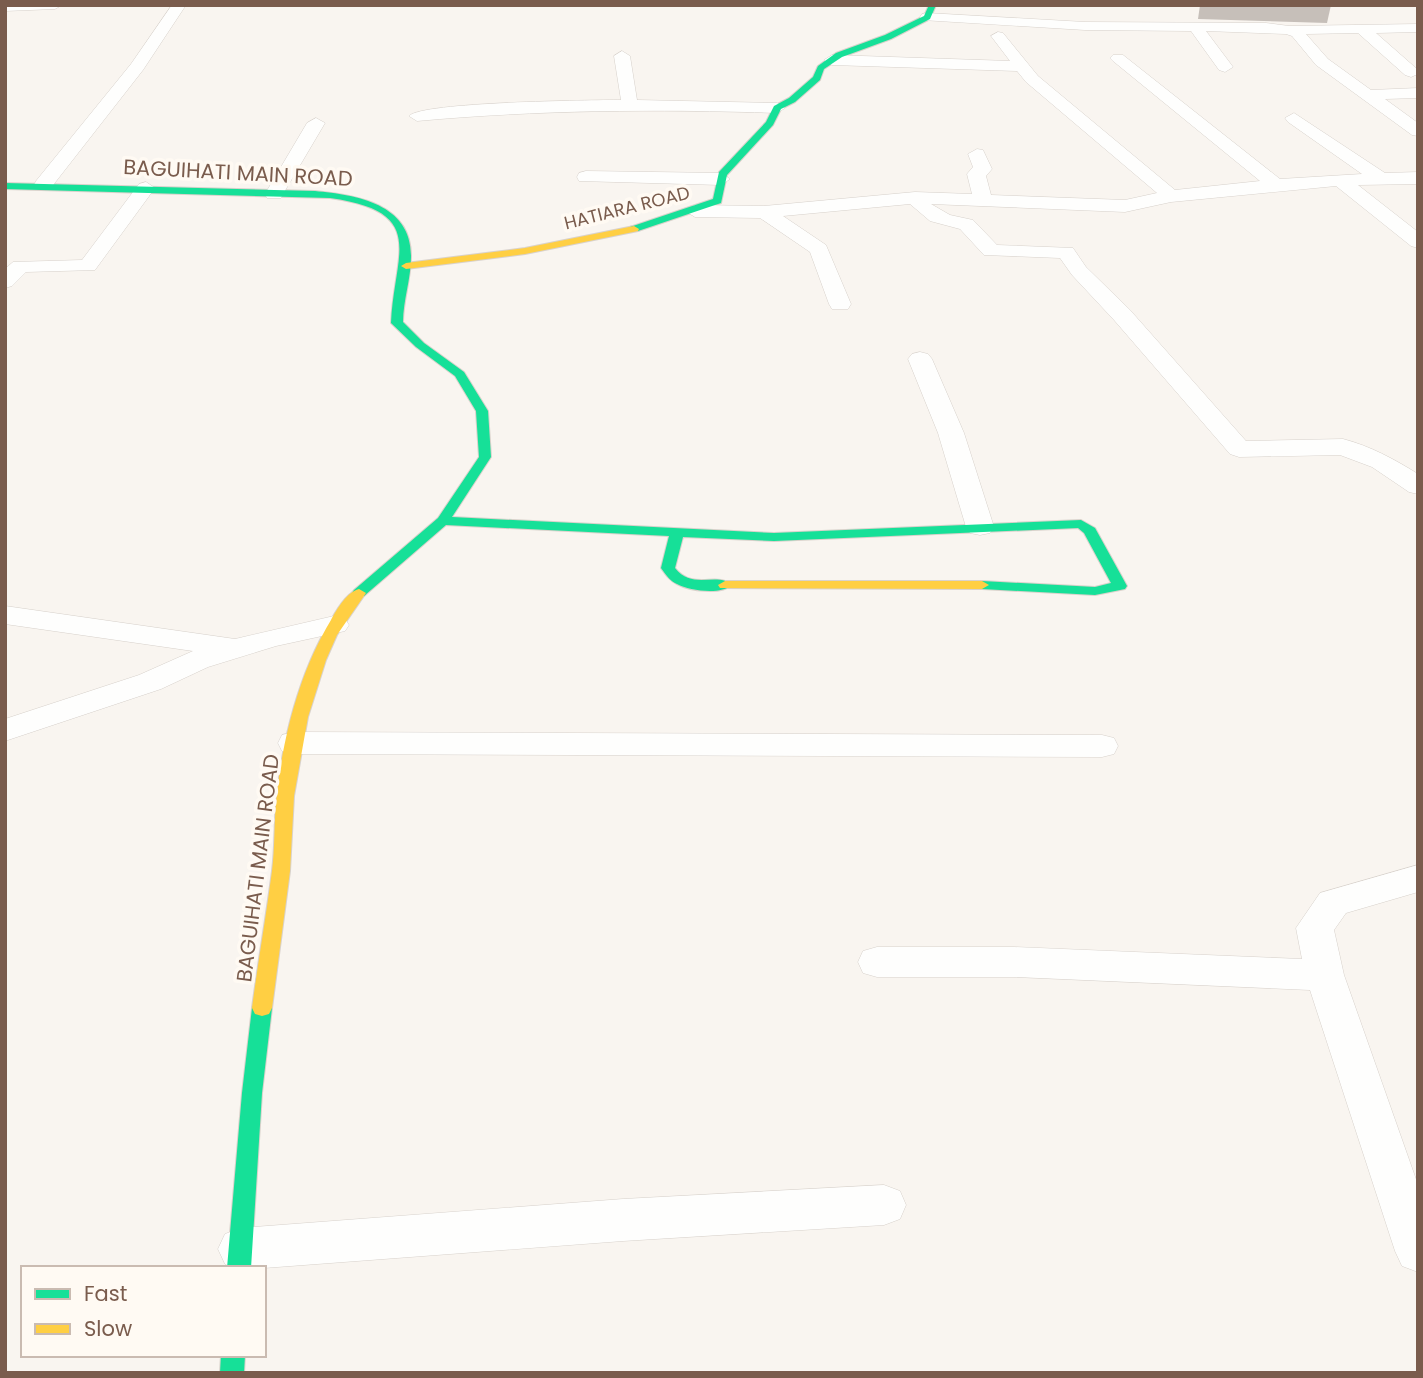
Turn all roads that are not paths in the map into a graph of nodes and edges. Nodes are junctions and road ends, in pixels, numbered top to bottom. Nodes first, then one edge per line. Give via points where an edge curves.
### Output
1 (55, 5) edge
2 (178, 5) edge
3 (12, 7) edge
4 (930, 11) edge
5 (5, 18) edge
6 (1196, 28) junction
7 (1418, 28) edge
8 (1362, 29) junction
9 (1289, 30) junction
10 (998, 36) dead end
11 (622, 56) dead end
12 (1118, 58) dead end
13 (832, 60) junction
14 (1021, 66) junction
15 (1225, 67) dead end
16 (1411, 72) dead end
17 (1418, 93) edge
18 (1366, 95) junction
19 (630, 105) junction
20 (777, 108) junction
21 (417, 116) dead end
22 (1294, 118) dead end
23 (316, 123) dead end
24 (1418, 131) edge
25 (977, 154) dead end
26 (586, 177) dead end
27 (1418, 178) edge
28 (721, 179) junction
29 (1381, 179) junction
30 (1340, 180) junction
31 (1276, 184) junction
32 (43, 185) junction
33 (5, 186) edge
34 (146, 188) junction
35 (274, 194) junction
36 (1171, 196) junction
37 (915, 198) junction
38 (982, 198) junction
39 (695, 211) junction
40 (764, 212) junction
41 (1418, 242) edge
42 (406, 266) junction
43 (5, 282) edge
44 (840, 304) dead end
45 (920, 359) dead end
46 (1418, 486) edge
47 (443, 521) junction
48 (980, 527) junction
49 (677, 533) junction
50 (5, 615) edge
51 (334, 625) junction
52 (239, 648) junction
53 (5, 730) edge
54 (294, 743) junction
55 (1102, 746) dead end
56 (1418, 878) edge
57 (877, 962) dead end
58 (1325, 975) junction
59 (884, 1205) dead end
60 (1418, 1251) edge
61 (240, 1259) edge

1 - 3 street
2 - 32 street via 137,67
3 - 5 street
4 - 6 street via 1085,26
4 - 13 street, HATIARA ROAD via 888,37
6 - 9 street
6 - 15 street
7 - 8 street
8 - 9 street
8 - 16 street
9 - 18 street
10 - 14 street
11 - 19 street
12 - 31 street
13 - 14 street
13 - 20 street, HATIARA ROAD via 792,100
14 - 36 street
17 - 18 street
18 - 24 street
19 - 20 street
19 - 21 street via 499,107
20 - 28 street, HATIARA ROAD via 770,123
22 - 29 street
23 - 35 street
25 - 38 street via 983,169 976,174
26 - 28 street
27 - 29 street
28 - 39 street, HATIARA ROAD via 718,201
29 - 30 street
30 - 31 street
30 - 41 street
31 - 36 street
32 - 33 street, BAGUIHATI MAIN ROAD
32 - 34 street, BAGUIHATI MAIN ROAD
34 - 35 street, BAGUIHATI MAIN ROAD
34 - 43 street via 88,265 20,266
35 - 42 street, BAGUIHATI MAIN ROAD via 336,196 378,207 401,227
36 - 38 street via 1125,206
37 - 38 street
37 - 40 street
37 - 46 street via 940,221 966,224 990,251 1066,252 1239,449 1343,447 1381,462
39 - 40 street
39 - 42 street, HATIARA ROAD via 582,241
40 - 44 street via 819,249
42 - 47 street, BAGUIHATI MAIN ROAD via 396,303 397,323 460,374 482,411 485,457
45 - 48 street via 951,433
47 - 49 street
47 - 51 street, BAGUIHATI MAIN ROAD via 356,596
48 - 49 street via 774,537
48 - 49 street via 1081,524 1090,531 1120,586 1095,591 996,584 685,585 674,580 668,568
50 - 52 street
51 - 52 street
51 - 54 street, BAGUIHATI MAIN ROAD
52 - 53 street
54 - 55 street
54 - 61 street, BAGUIHATI MAIN ROAD via 252,1093
56 - 58 street via 1333,903 1315,928
57 - 58 street via 1014,962
58 - 60 street
59 - 61 street via 610,1221

